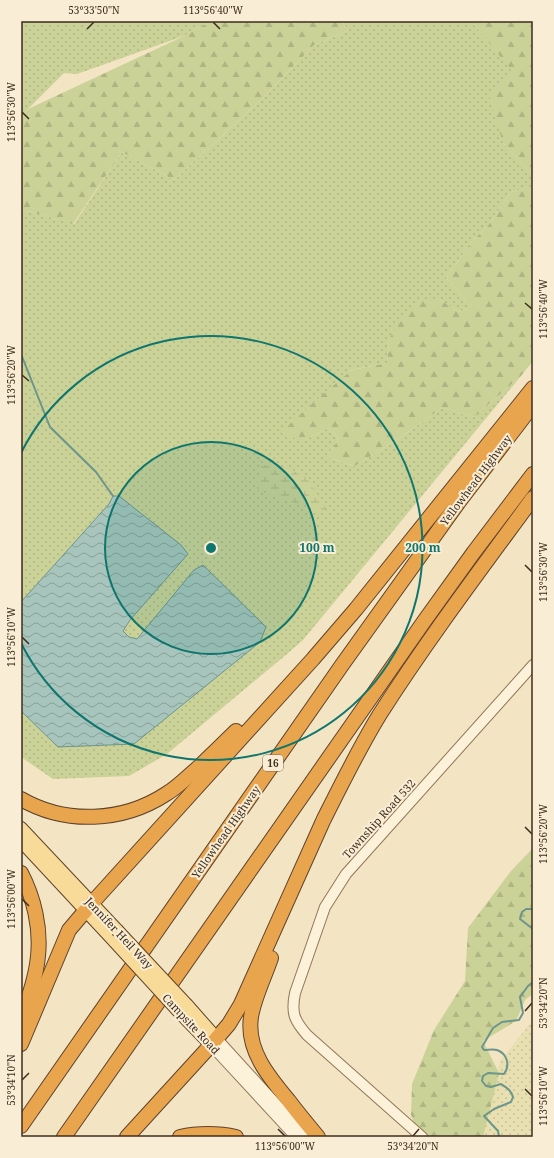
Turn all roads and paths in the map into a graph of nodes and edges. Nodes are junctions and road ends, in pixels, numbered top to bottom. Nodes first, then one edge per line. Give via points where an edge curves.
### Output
1 (533, 388) edge
2 (533, 405) edge
3 (533, 474) edge
4 (533, 498) edge
5 (533, 665) edge
6 (292, 682) junction
7 (21, 799) edge
8 (21, 828) edge
9 (21, 841) edge
10 (308, 855) junction
11 (21, 873) edge
12 (89, 907) junction
13 (184, 1009) junction
14 (21, 1019) edge
15 (214, 1042) junction
16 (21, 1044) edge
17 (21, 1126) edge
18 (64, 1137) edge
19 (127, 1137) edge
20 (180, 1137) edge
21 (236, 1137) edge
22 (296, 1137) edge
23 (306, 1137) edge
24 (318, 1137) edge
25 (422, 1137) edge

1 - 6 highway via 356,609
2 - 17 highway, Yellowhead Highway / 16 via 342,665
3 - 18 highway via 416,633
4 - 10 highway via 430,639 380,715 350,767
5 - 25 street, Township Road 532 via 346,874 325,907 295,993 294,1016 307,1036
6 - 7 highway via 271,697 184,781 146,805 127,812 99,817 75,816 53,813
6 - 12 highway
8 - 12 main road, Jennifer Heil Way
9 - 12 main road, Jennifer Heil Way
10 - 15 highway via 241,1004
10 - 24 highway via 253,1008 250,1026 260,1062
11 - 14 highway via 34,905 38,950 35,975
12 - 13 main road, Campsite Road, bridge via 115,942
12 - 13 main road, Jennifer Heil Way, bridge via 117,930
12 - 16 highway via 69,930
13 - 15 main road, Campsite Road
15 - 19 highway
15 - 22 street, Campsite Road
15 - 23 street, Campsite Road
20 - 21 highway via 205,1134

